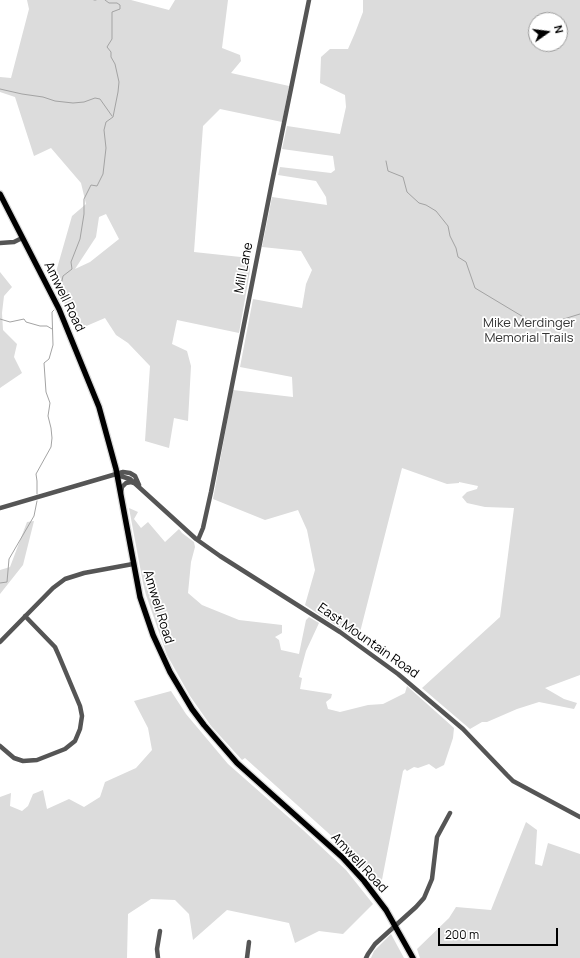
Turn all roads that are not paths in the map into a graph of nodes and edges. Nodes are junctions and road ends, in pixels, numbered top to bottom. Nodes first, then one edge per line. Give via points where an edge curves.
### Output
1 (309, 0) edge
2 (0, 194) edge
3 (22, 238) junction
4 (0, 243) edge
5 (118, 475) junction
6 (137, 485) junction
7 (121, 495) junction
8 (0, 508) edge
9 (198, 540) junction
10 (133, 564) junction
11 (25, 616) junction
12 (0, 642) edge
13 (0, 746) edge
14 (450, 813) dead end
15 (580, 817) edge
16 (395, 926) junction
17 (160, 931) dead end
18 (249, 942) dead end
19 (158, 958) edge
20 (247, 958) edge
21 (366, 958) edge
22 (413, 958) edge

1 - 9 street, Mill Lane via 211,492
2 - 3 main road, Amwell Road
3 - 4 street via 14,242
3 - 5 main road, Amwell Road via 59,309 93,390
5 - 6 street, East Mountain Road via 123,472 130,473 135,476
5 - 7 main road, Amwell Road
5 - 8 street, East Mountain Road
6 - 7 street via 126,483
6 - 9 street, East Mountain Road
7 - 10 main road, Amwell Road
9 - 15 street, East Mountain Road via 249,576 340,632 415,688 462,729 513,781
10 - 11 street via 65,579
10 - 16 main road, Amwell Road via 140,597 153,634 170,672 192,709 237,763 355,871
11 - 12 street
11 - 13 street via 55,647 60,656 80,706 80,729 75,740 65,749 37,760 14,758
14 - 16 street via 437,837 429,890 420,903
16 - 21 street via 375,944
16 - 22 main road, Amwell Road
17 - 19 street
18 - 20 street

